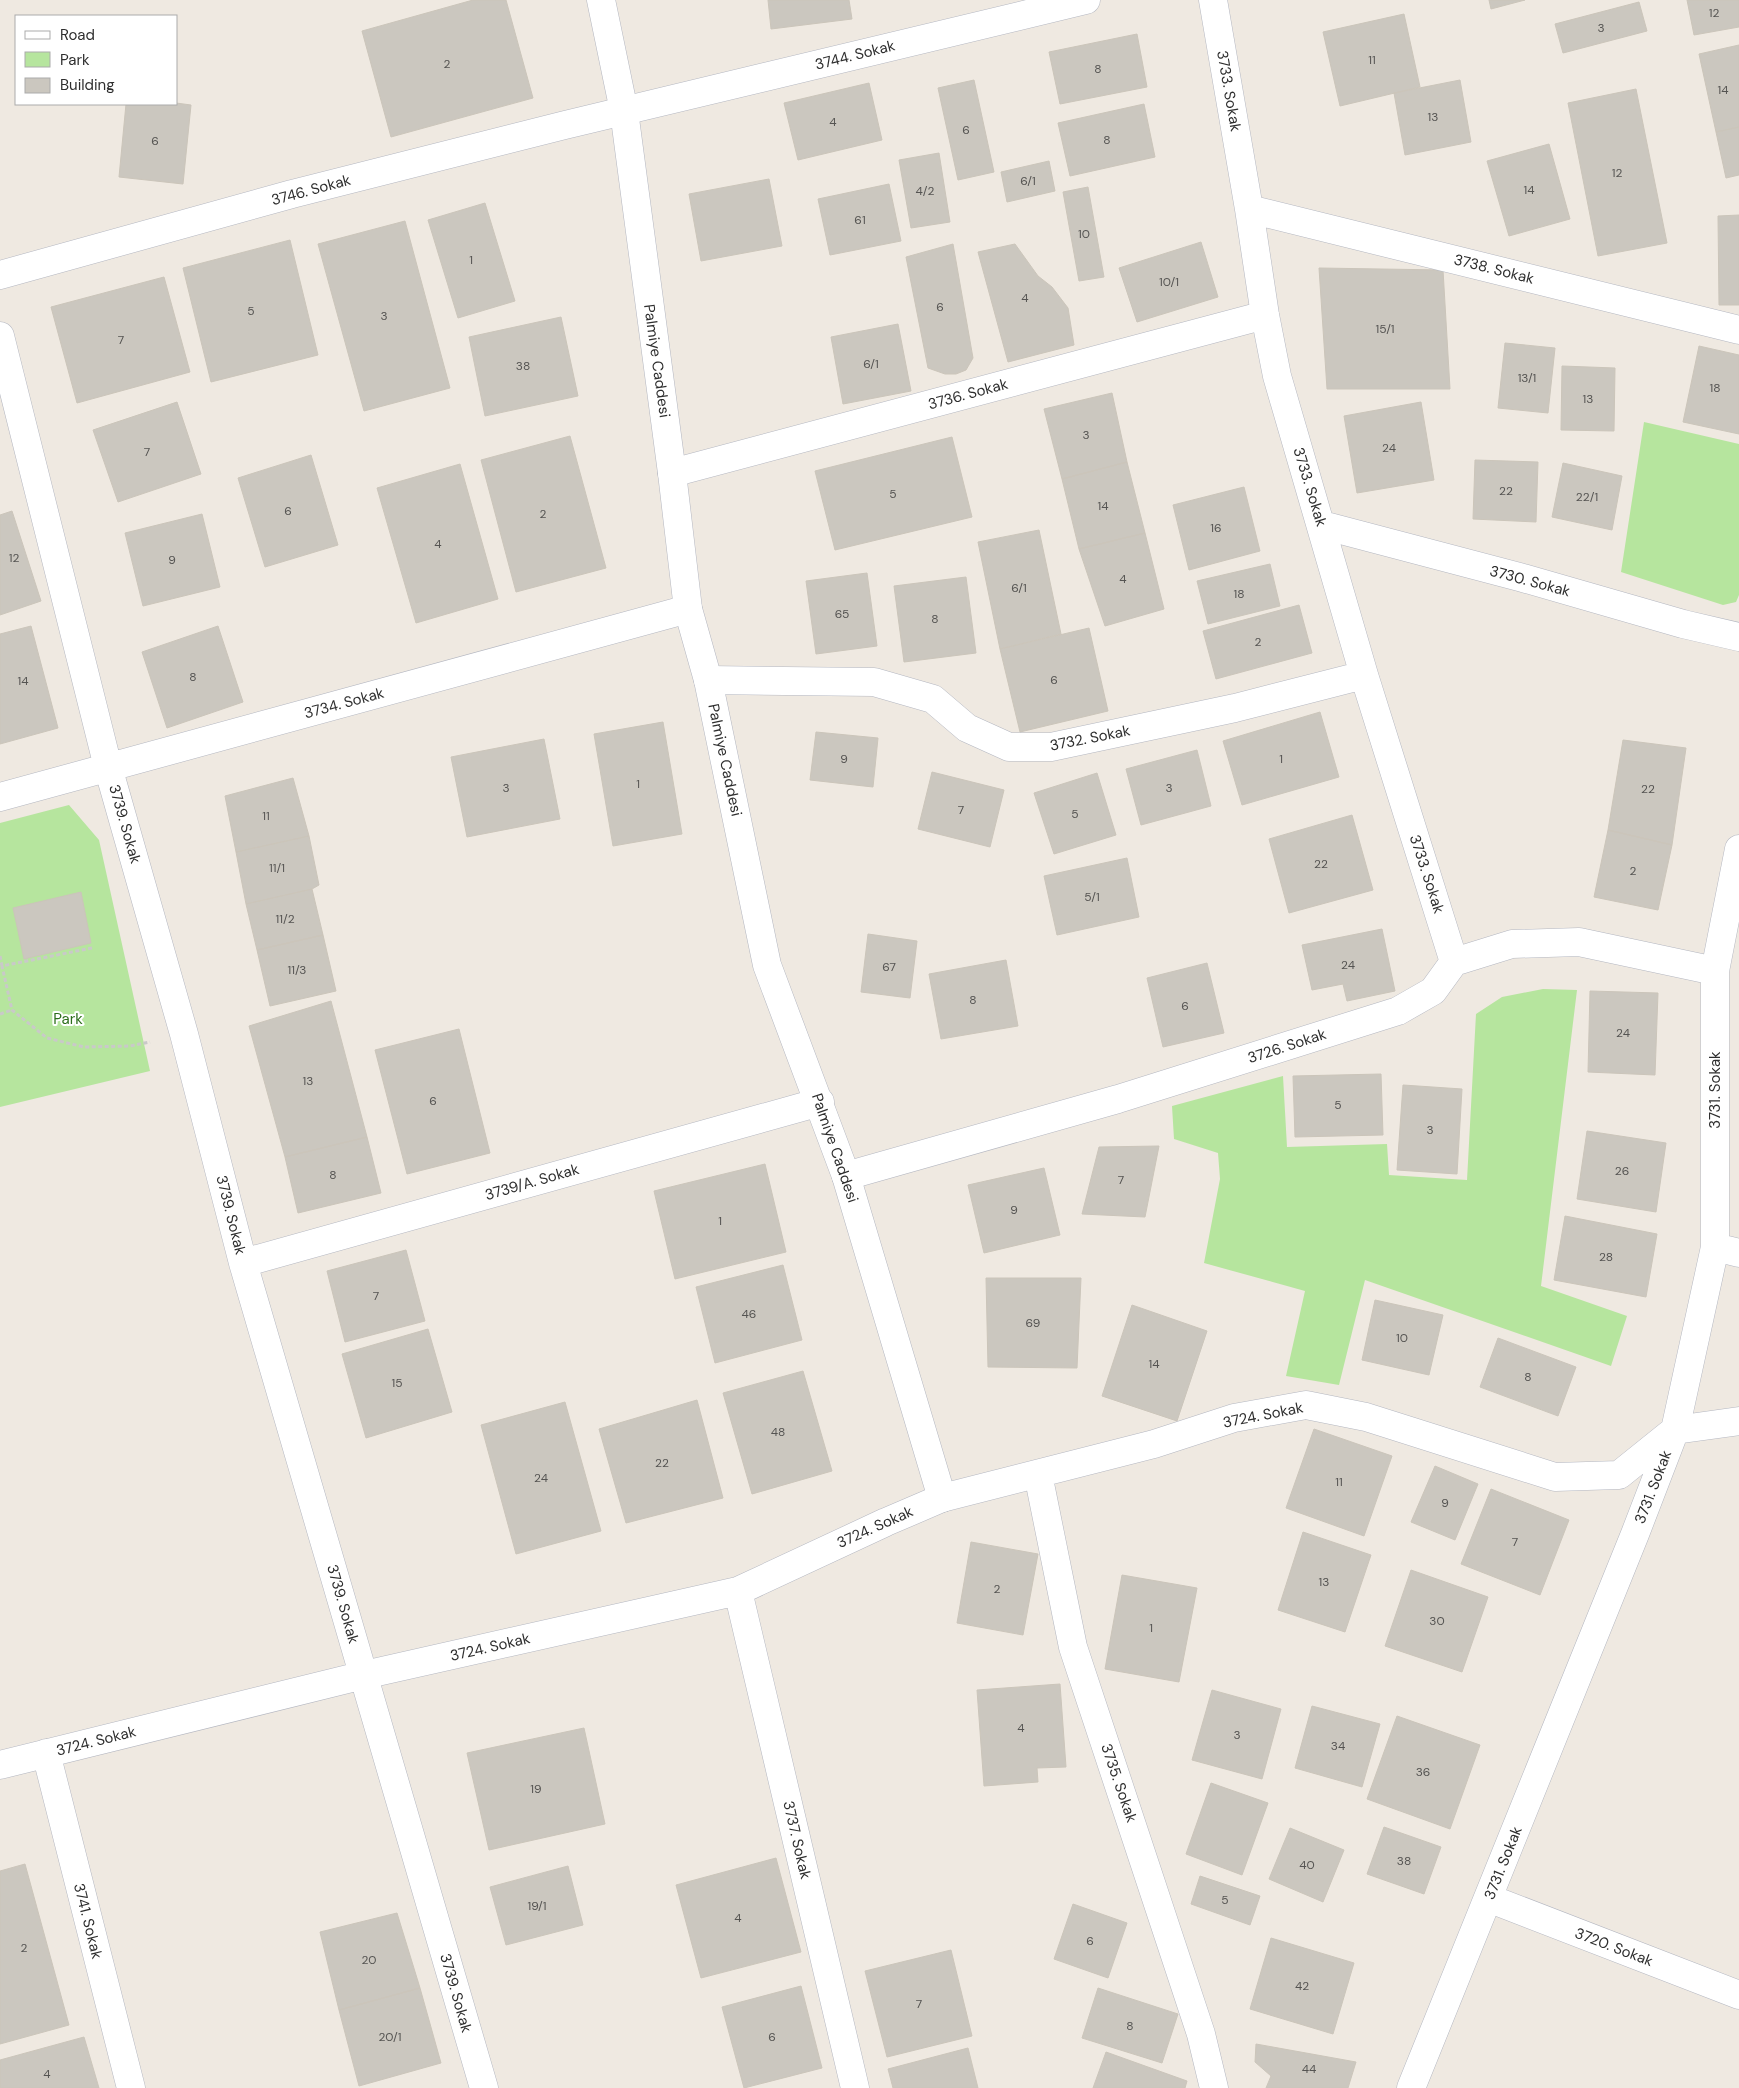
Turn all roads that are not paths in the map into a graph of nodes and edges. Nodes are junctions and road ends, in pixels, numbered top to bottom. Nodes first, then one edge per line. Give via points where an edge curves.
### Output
1 (601, 0) edge
2 (1086, 0) edge
3 (1213, 0) edge
4 (624, 111) junction
5 (1249, 209) junction
6 (0, 275) edge
7 (1265, 315) junction
8 (1739, 330) edge
9 (0, 336) edge
10 (672, 473) junction
11 (1322, 525) junction
12 (688, 609) junction
13 (1739, 637) edge
14 (1364, 675) junction
15 (708, 680) junction
16 (108, 767) junction
17 (0, 797) edge
18 (1739, 849) edge
19 (1454, 962) junction
20 (1715, 971) junction
21 (820, 1102) junction
22 (846, 1176) junction
23 (1727, 1250) edge
24 (243, 1263) junction
25 (1739, 1420) edge
26 (1675, 1430) junction
27 (1038, 1474) junction
28 (942, 1498) junction
29 (738, 1591) junction
30 (364, 1675) junction
31 (46, 1753) junction
32 (0, 1765) edge
33 (1488, 1898) junction
34 (1739, 1995) edge
35 (131, 2088) edge
36 (484, 2088) edge
37 (855, 2088) edge
38 (1214, 2088) edge
39 (1411, 2088) edge

1 - 4 street, Palmiye Caddesi
2 - 4 street, 3744. Sokak
3 - 5 street, 3733. Sokak
4 - 6 street, 3746. Sokak via 292,194
4 - 10 street, Palmiye Caddesi
5 - 7 street, 3733. Sokak
5 - 8 street, 3738. Sokak
7 - 10 street, 3736. Sokak
7 - 11 street, 3733. Sokak via 1277,376
9 - 16 street, 3739. Sokak
10 - 12 street, Palmiye Caddesi
11 - 13 street, 3730. Sokak
11 - 14 street, 3733. Sokak
12 - 15 street, Palmiye Caddesi
12 - 16 street, 3734. Sokak
14 - 15 street, 3732. Sokak via 1235,708 1051,747 1009,747 967,728 933,699 874,682
14 - 19 street, 3733. Sokak
15 - 21 street, Palmiye Caddesi via 768,965
16 - 17 street, 3734. Sokak
16 - 24 street, 3739. Sokak via 184,1034
18 - 20 street, 3731. Sokak
19 - 20 street via 1512,944 1579,942
19 - 22 street, 3726. Sokak via 1433,991 1398,1011 1118,1099
20 - 23 street, 3731. Sokak
21 - 22 street, Palmiye Caddesi
21 - 24 street, 3739/A. Sokak
22 - 28 street, Palmiye Caddesi
23 - 26 street, 3731. Sokak
24 - 30 street, 3739. Sokak
25 - 26 street, 3724. Sokak
26 - 27 street, 3724. Sokak via 1619,1475 1555,1477 1366,1417 1306,1404 1234,1418 1154,1444
26 - 33 street, 3731. Sokak
27 - 28 street, 3724. Sokak
27 - 38 street, 3735. Sokak via 1073,1647 1201,2034
28 - 29 street, 3724. Sokak
29 - 30 street, 3724. Sokak
29 - 37 street, 3737. Sokak
30 - 31 street, 3724. Sokak
30 - 36 street, 3739. Sokak
31 - 32 street, 3724. Sokak
31 - 35 street, 3741. Sokak
33 - 34 street, 3720. Sokak
33 - 39 street, 3731. Sokak

